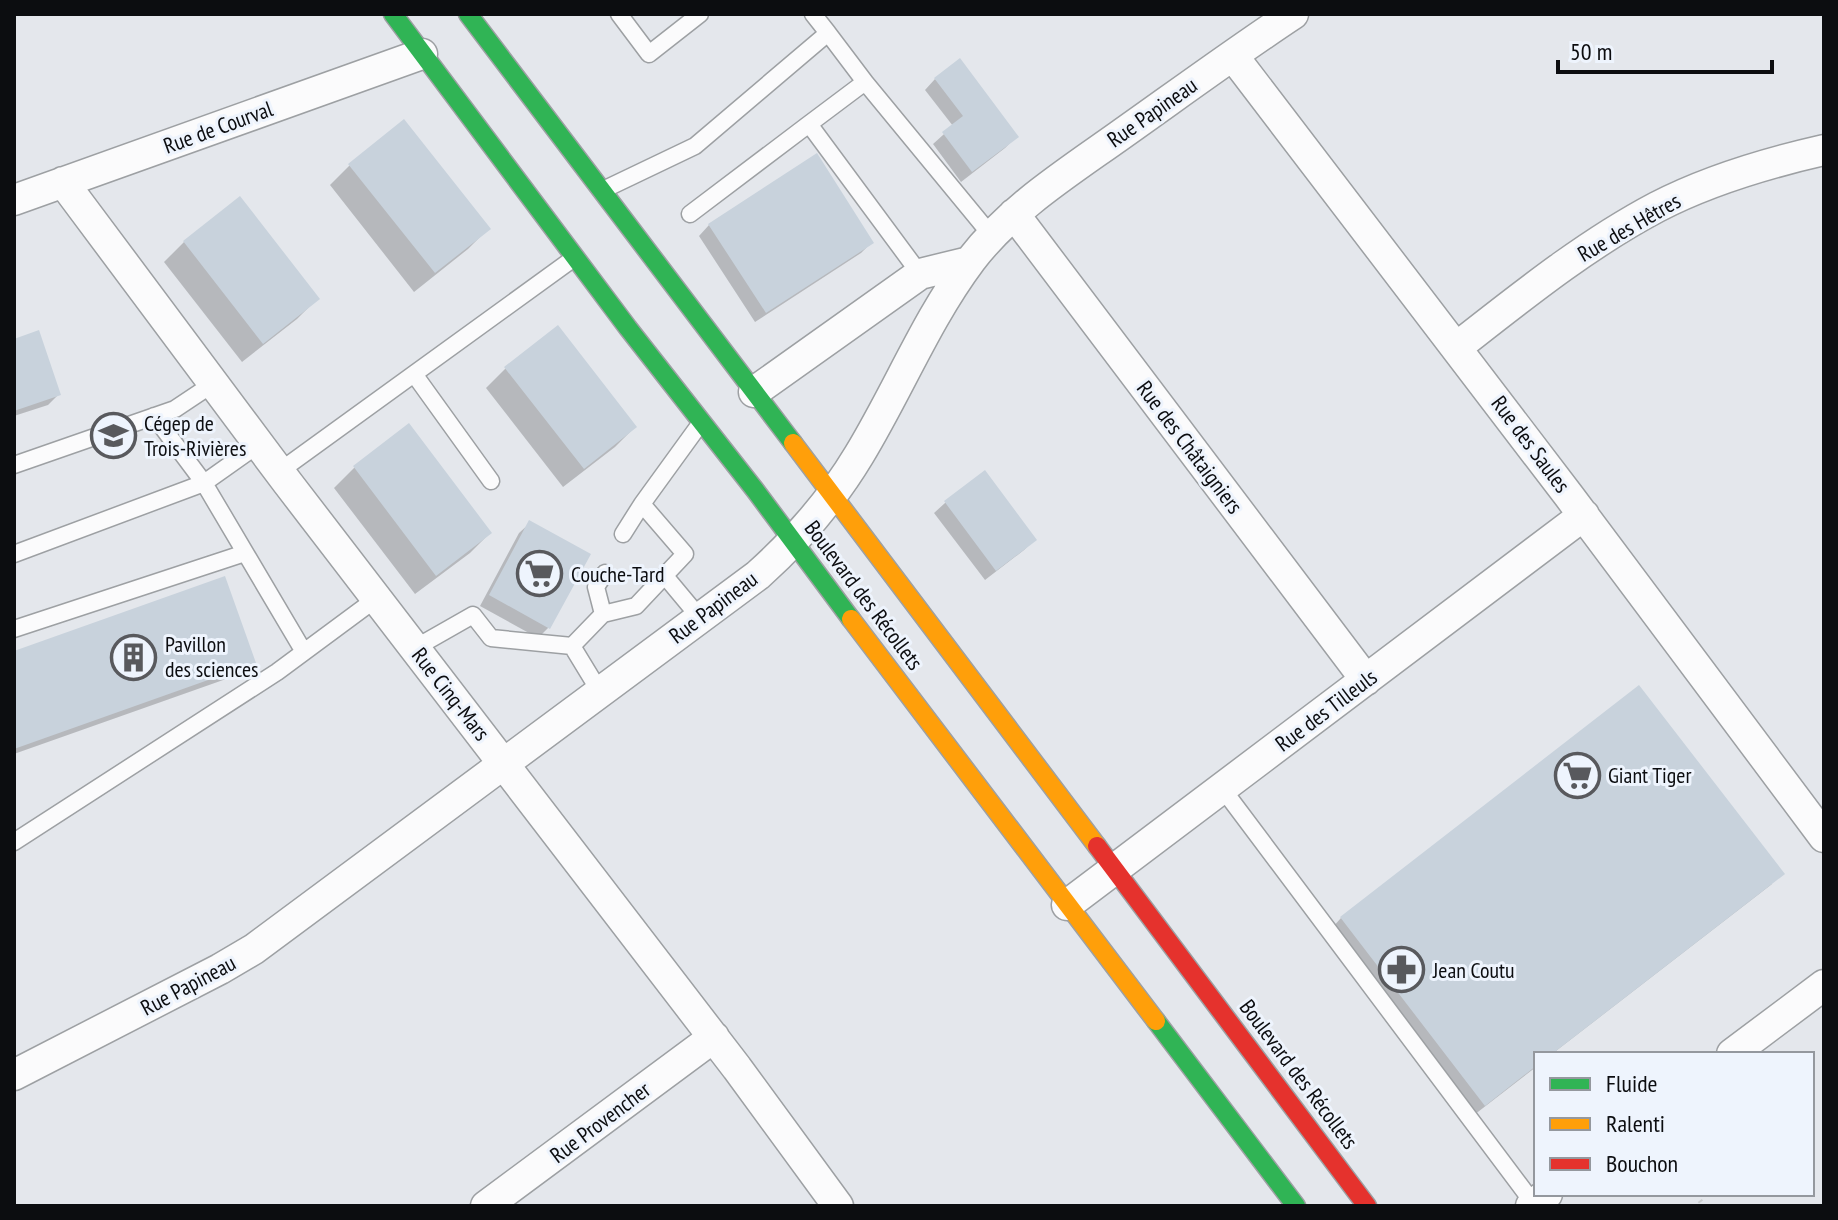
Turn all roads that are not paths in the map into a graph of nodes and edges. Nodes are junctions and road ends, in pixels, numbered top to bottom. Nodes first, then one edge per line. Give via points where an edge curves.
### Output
1 (393, 14) edge
2 (468, 14) edge
3 (619, 14) edge
4 (700, 14) edge
5 (813, 14) edge
6 (1293, 14) edge
7 (828, 33) junction
8 (422, 54) junction
9 (1233, 56) junction
10 (865, 82) junction
11 (809, 124) junction
12 (1824, 150) edge
13 (63, 182) junction
14 (601, 191) junction
15 (14, 200) edge
16 (690, 214) dead end
17 (1014, 214) junction
18 (991, 235) junction
19 (575, 257) junction
20 (969, 262) junction
21 (920, 274) junction
22 (1457, 347) junction
23 (414, 374) junction
24 (214, 383) junction
25 (754, 392) junction
26 (154, 416) junction
27 (701, 423) junction
28 (259, 444) junction
29 (14, 465) edge
30 (280, 471) junction
31 (491, 481) dead end
32 (204, 483) junction
33 (832, 495) junction
34 (642, 504) junction
35 (1584, 515) junction
36 (623, 534) dead end
37 (793, 542) junction
38 (245, 553) junction
39 (14, 554) edge
40 (605, 573) dead end
41 (665, 576) junction
42 (377, 598) junction
43 (603, 614) junction
44 (700, 618) junction
45 (14, 629) edge
46 (572, 646) junction
47 (415, 648) junction
48 (304, 652) junction
49 (1366, 680) junction
50 (600, 692) junction
51 (505, 763) junction
52 (1222, 788) junction
53 (1824, 837) edge
54 (14, 842) edge
55 (1115, 869) junction
56 (1067, 905) junction
57 (1824, 985) edge
58 (714, 1037) junction
59 (1735, 1052) edge
60 (14, 1075) edge
61 (1537, 1201) edge
62 (486, 1206) edge
63 (838, 1206) edge
64 (1296, 1206) edge
65 (1367, 1206) edge

1 - 8 main road, Boulevard des Récollets
2 - 14 main road, Boulevard des Récollets
3 - 4 lane via 649,54
5 - 7 lane
6 - 9 street, Rue Papineau
7 - 10 lane
7 - 14 lane via 695,146
8 - 13 street, Rue de Courval
8 - 19 main road, Boulevard des Récollets
9 - 17 street, Rue Papineau
9 - 22 street, Rue des Saules
10 - 11 lane
10 - 18 lane
11 - 16 lane
11 - 21 lane
12 - 22 street, Rue des Hêtres via 1744,171 1658,207 1573,259
13 - 15 street, Rue de Courval
13 - 24 street, Rue Cinq-Mars
14 - 25 main road, Boulevard des Récollets
17 - 18 street, Rue Papineau
17 - 49 street, Rue des Châtaigniers
18 - 20 street, Rue Papineau
19 - 23 lane
19 - 27 main road, Boulevard des Récollets
20 - 21 street
20 - 33 street, Rue Papineau
21 - 25 street
22 - 35 street, Rue des Saules
23 - 30 lane
23 - 31 lane
24 - 26 lane
24 - 28 street, Rue Cinq-Mars
25 - 33 main road, Boulevard des Récollets
26 - 29 lane
26 - 32 lane
27 - 34 lane
27 - 37 main road, Boulevard des Récollets
28 - 30 street, Rue Cinq-Mars
28 - 32 lane
30 - 42 street, Rue Cinq-Mars
32 - 38 lane
32 - 39 lane
33 - 37 street, Rue Papineau
33 - 55 main road, Boulevard des Récollets
34 - 36 lane
34 - 41 lane via 685,554
35 - 49 street, Rue des Tilleuls
35 - 53 street, Rue des Saules
37 - 44 street, Rue Papineau
37 - 56 main road, Boulevard des Récollets
38 - 45 lane
38 - 48 lane
40 - 43 lane via 596,587
41 - 43 lane via 636,606
41 - 44 lane
42 - 47 street, Rue Cinq-Mars
42 - 48 lane
43 - 46 lane
44 - 50 street, Rue Papineau
46 - 47 lane via 491,638 473,615
46 - 50 lane
47 - 51 street, Rue Cinq-Mars
48 - 54 lane
49 - 52 street, Rue des Tilleuls
50 - 51 street, Rue Papineau
51 - 58 street, Rue Cinq-Mars
51 - 60 street, Rue Papineau via 254,949
52 - 55 street, Rue des Tilleuls
52 - 61 lane
55 - 56 street, Rue des Tilleuls
55 - 65 main road, Boulevard des Récollets
56 - 64 main road, Boulevard des Récollets
57 - 59 street
58 - 62 street, Rue Provencher
58 - 63 street, Rue Cinq-Mars

